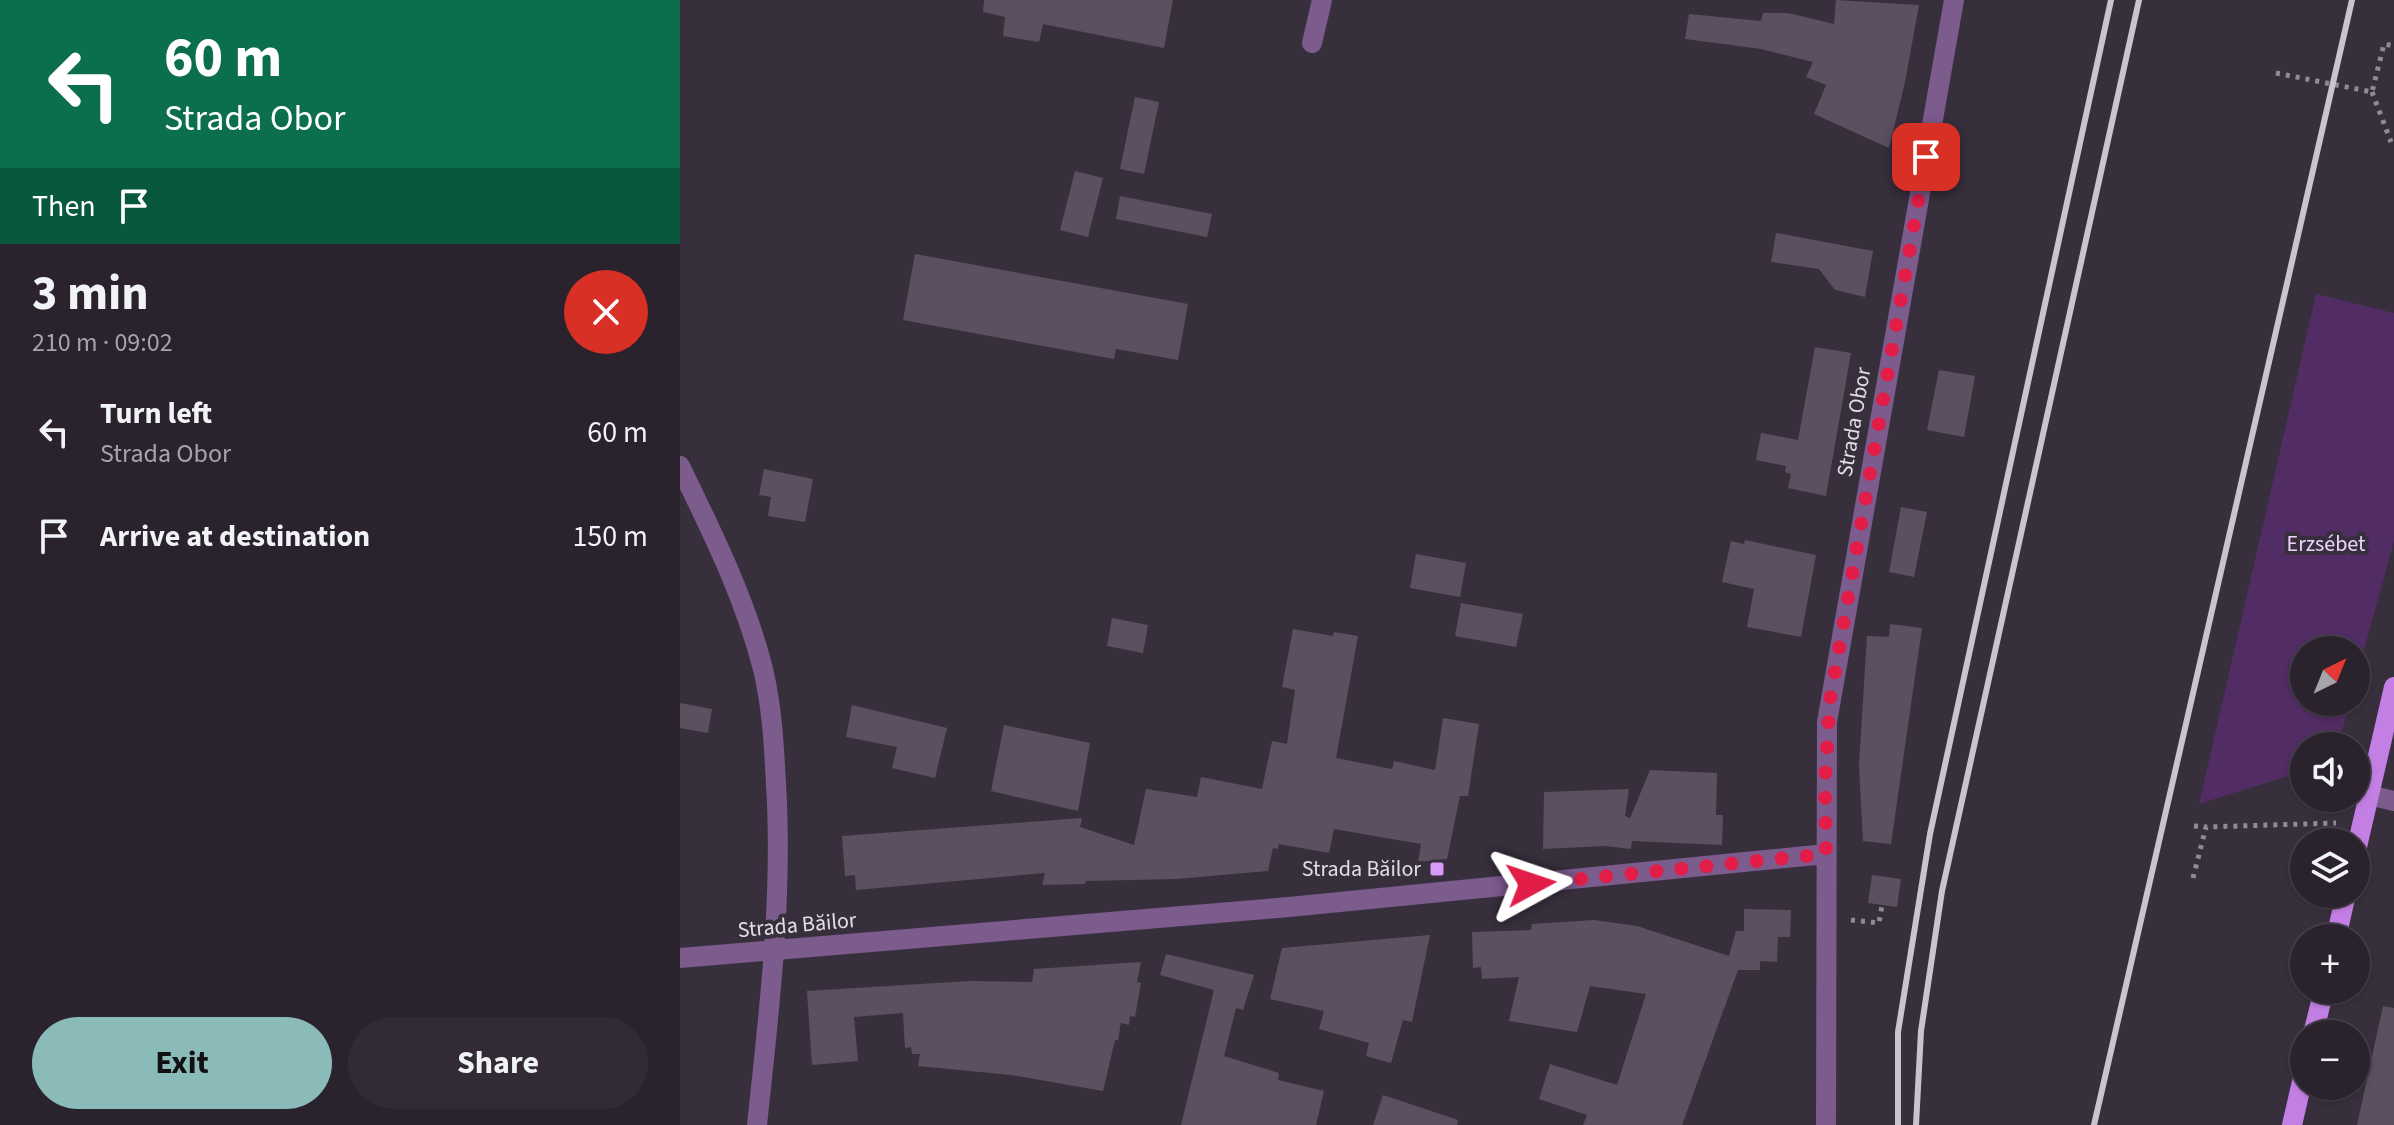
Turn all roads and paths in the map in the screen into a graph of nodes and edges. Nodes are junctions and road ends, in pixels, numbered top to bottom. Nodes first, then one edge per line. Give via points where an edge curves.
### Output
1 (1322, 0) edge
2 (1954, 0) edge
3 (1312, 43) dead end
4 (2394, 46) edge
5 (2276, 73) dead end
6 (2372, 92) junction
7 (2391, 142) dead end
8 (680, 466) edge
9 (2394, 687) edge
10 (2370, 791) edge
11 (2370, 795) edge
12 (2394, 801) edge
13 (2365, 812) edge
14 (2363, 822) junction
15 (2194, 826) dead end
16 (2206, 827) junction
17 (2362, 828) edge
18 (1826, 854) junction
19 (2193, 878) dead end
20 (1882, 905) dead end
21 (1828, 917) junction
22 (775, 952) junction
23 (680, 958) edge
24 (2298, 1100) edge
25 (757, 1125) edge
26 (1826, 1125) edge
27 (2292, 1125) edge

1 - 3 street
2 - 18 street, Strada Obor via 1836,658 1827,722
4 - 6 path via 2384,44
5 - 6 path
6 - 7 path
8 - 22 street via 745,610 763,669 773,721 779,825
9 - 10 main road
11 - 12 street
13 - 14 main road
14 - 16 path
14 - 17 main road
15 - 16 path
16 - 19 path
18 - 21 street, Strada Obor
18 - 22 street, Strada Băilor
20 - 21 path via 1879,923
21 - 26 street, Strada Obor
22 - 23 street, Strada Băilor
22 - 25 street
24 - 27 main road

